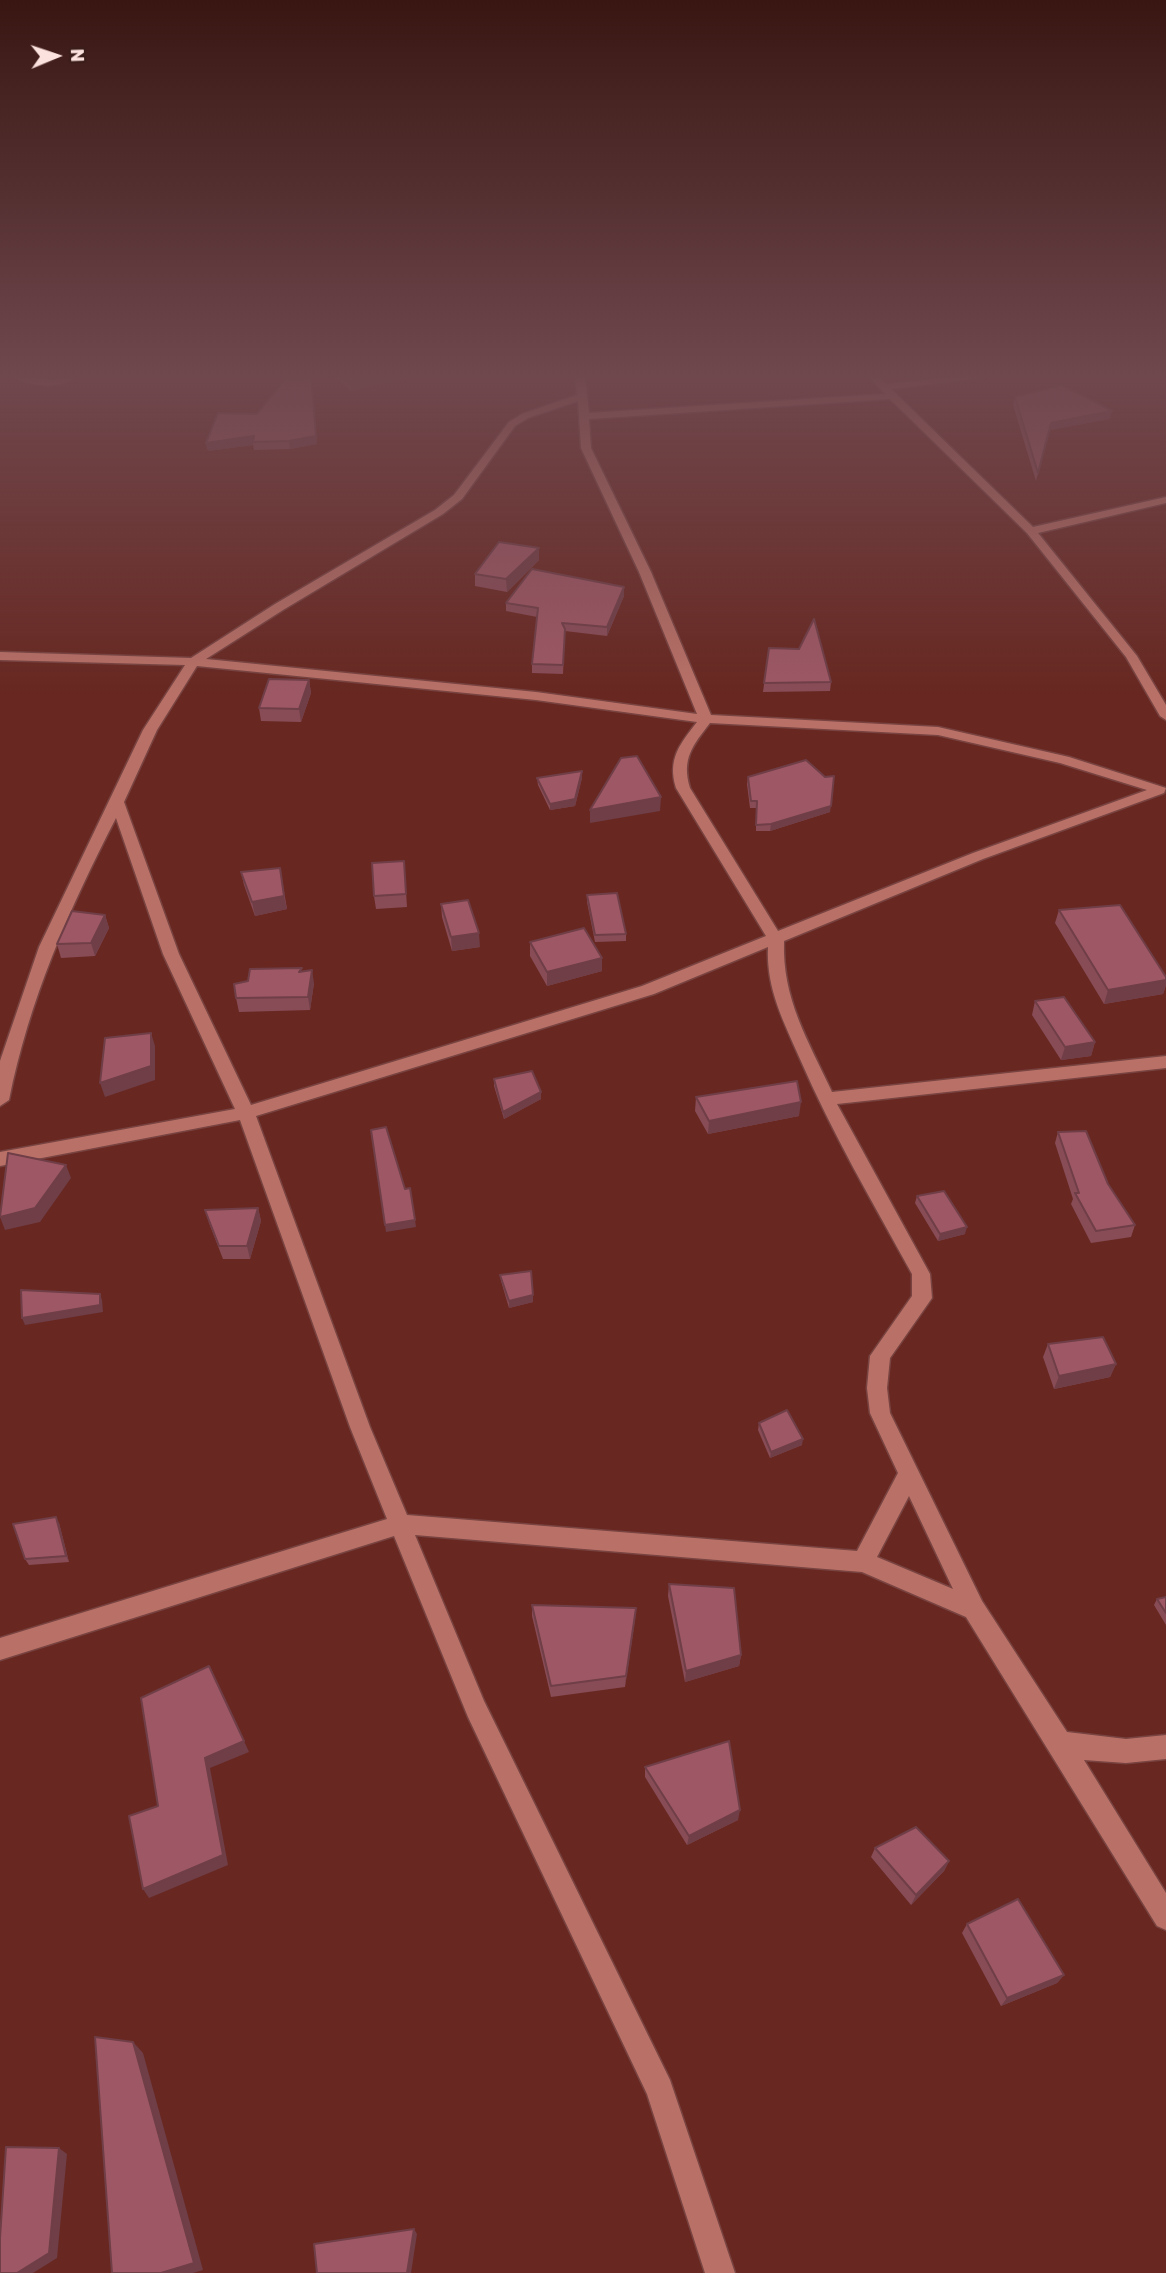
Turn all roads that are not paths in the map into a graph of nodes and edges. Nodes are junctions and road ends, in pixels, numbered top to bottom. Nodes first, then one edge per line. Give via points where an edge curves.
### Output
1 (468, 483) edge
2 (603, 483) edge
3 (982, 483) edge
4 (1166, 500) edge
5 (1031, 531) junction
6 (0, 656) edge
7 (194, 662) junction
8 (1166, 716) edge
9 (706, 719) junction
10 (1163, 788) edge
11 (117, 802) junction
12 (776, 940) junction
13 (1166, 1062) edge
14 (825, 1099) junction
15 (0, 1100) edge
16 (246, 1113) junction
17 (0, 1158) edge
18 (908, 1476) junction
19 (401, 1524) junction
20 (863, 1562) junction
21 (974, 1609) junction
22 (0, 1649) edge
23 (1060, 1743) junction
24 (1166, 1747) edge
25 (1166, 1917) edge
26 (720, 2273) edge

1 - 7 street via 439,512
2 - 9 street
3 - 5 street
4 - 5 street
5 - 8 street via 1131,656
6 - 7 street
7 - 9 street via 536,696
7 - 11 street via 149,730
9 - 10 street via 937,731
9 - 12 street via 682,751 676,771
10 - 12 street via 978,856
11 - 15 street via 69,892 26,998
11 - 16 street via 171,954
12 - 14 street via 775,969 782,1000
12 - 16 street via 648,990
13 - 14 street
14 - 18 street via 921,1274 922,1298 880,1356 877,1388 880,1413
16 - 17 street
16 - 19 street via 360,1427
18 - 20 street
18 - 21 street
19 - 20 street
19 - 22 street
19 - 26 street via 476,1709 660,2090
20 - 21 street
21 - 23 street
23 - 24 street via 1098,1752 1138,1753
23 - 25 street

